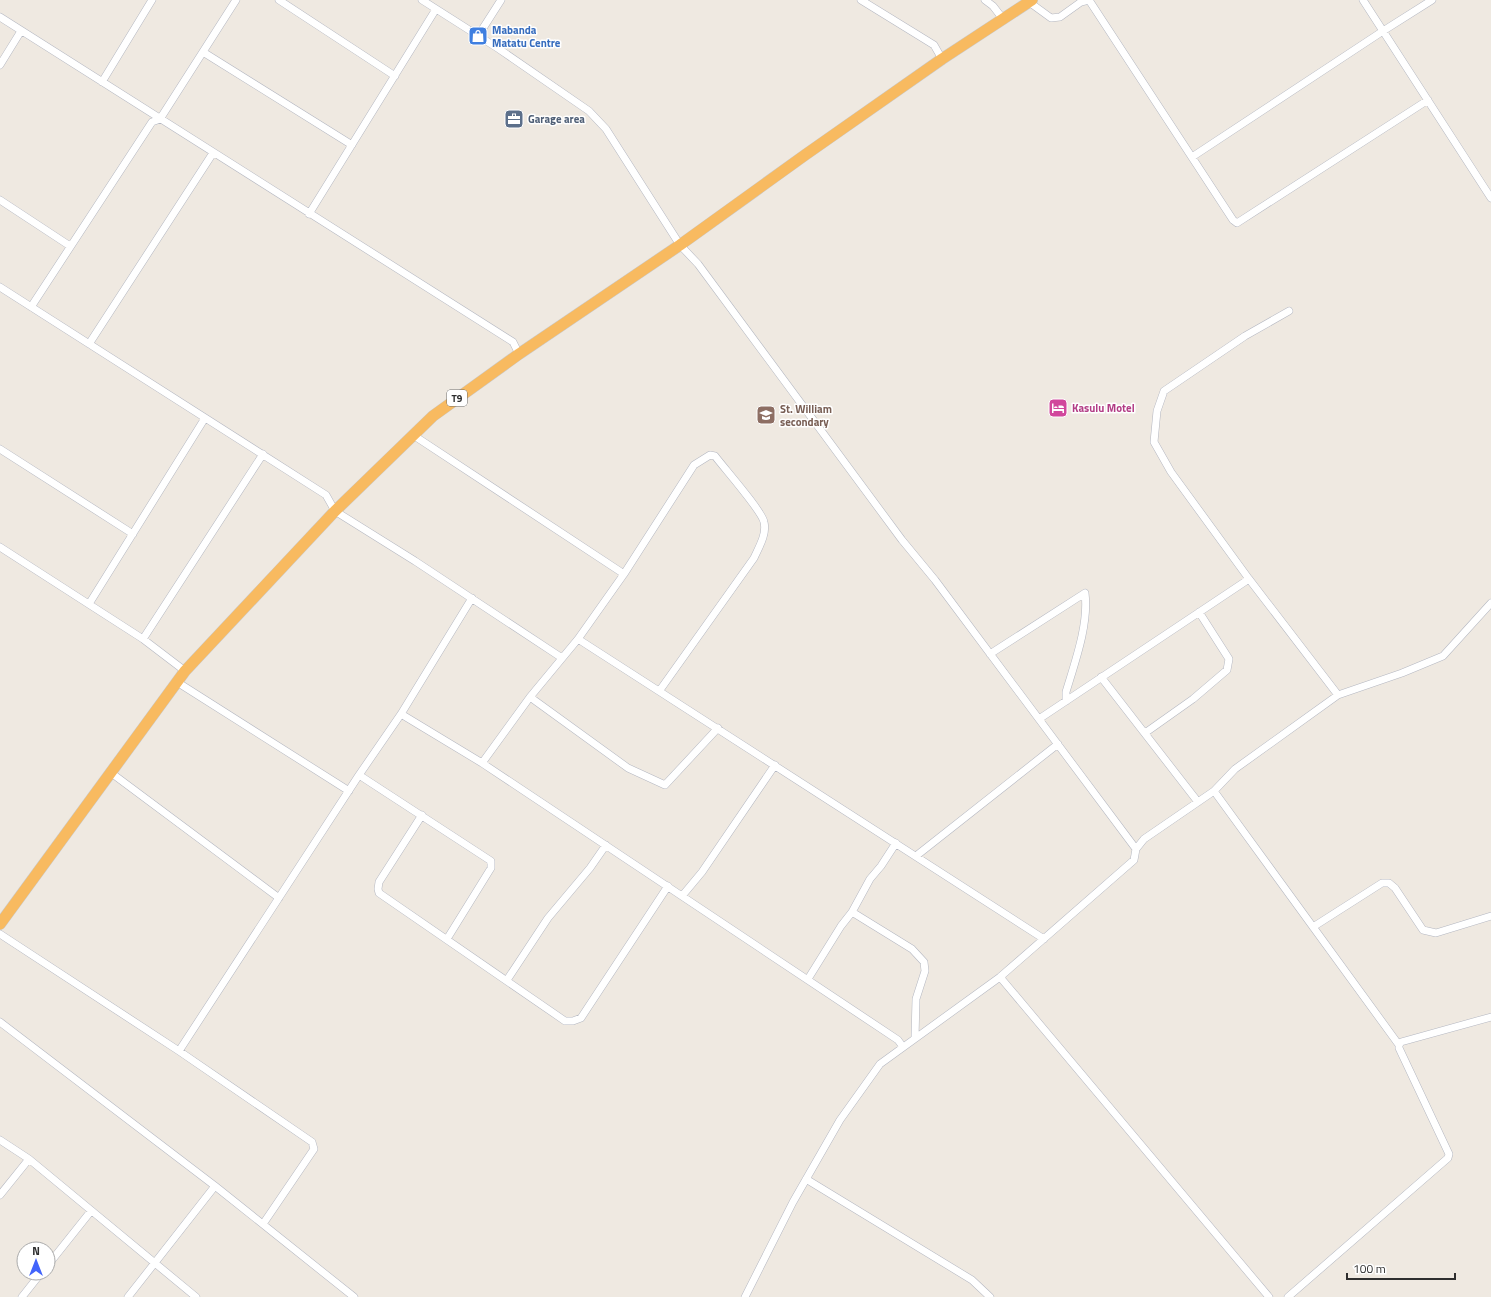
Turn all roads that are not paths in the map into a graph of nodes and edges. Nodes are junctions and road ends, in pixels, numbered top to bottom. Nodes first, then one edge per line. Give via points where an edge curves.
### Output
1 (152, 0) edge
2 (236, 0) edge
3 (279, 0) edge
4 (422, 0) edge
5 (501, 0) edge
6 (861, 0) edge
7 (985, 0) edge
8 (1363, 0) edge
9 (1432, 0) edge
10 (1031, 1) edge
11 (436, 9) junction
12 (0, 17) edge
13 (1003, 19) junction
14 (21, 30) junction
15 (1383, 31) junction
16 (478, 36) junction
17 (203, 52) junction
18 (942, 59) junction
19 (0, 65) edge
20 (395, 76) junction
21 (102, 82) junction
22 (1428, 100) junction
23 (160, 119) junction
24 (352, 146) junction
25 (213, 153) junction
26 (1192, 157) junction
27 (1491, 198) edge
28 (0, 200) edge
29 (309, 214) junction
30 (680, 245) junction
31 (70, 246) junction
32 (0, 287) edge
33 (31, 306) junction
34 (1289, 310) dead end
35 (89, 344) junction
36 (519, 354) junction
37 (205, 418) junction
38 (413, 435) junction
39 (0, 449) edge
40 (263, 454) junction
41 (335, 511) junction
42 (133, 534) junction
43 (1, 550) edge
44 (624, 574) junction
45 (1249, 579) junction
46 (472, 598) junction
47 (1491, 603) edge
48 (89, 604) junction
49 (1199, 612) junction
50 (143, 639) junction
51 (578, 639) junction
52 (990, 654) junction
53 (562, 658) junction
54 (185, 671) junction
55 (1101, 677) junction
56 (176, 682) junction
57 (660, 690) junction
58 (1338, 695) junction
59 (530, 697) junction
60 (1066, 701) junction
61 (401, 714) junction
62 (1039, 719) junction
63 (718, 728) junction
64 (1145, 733) junction
65 (1058, 744) junction
66 (482, 763) junction
67 (775, 765) junction
68 (110, 772) junction
69 (360, 775) junction
70 (349, 791) junction
71 (1214, 791) junction
72 (1198, 802) junction
73 (422, 815) junction
74 (896, 843) junction
75 (606, 845) junction
76 (1136, 849) junction
77 (916, 856) junction
78 (668, 886) junction
79 (682, 896) junction
80 (279, 898) junction
81 (852, 912) junction
82 (1491, 916) edge
83 (0, 924) edge
84 (1313, 927) junction
85 (0, 934) edge
86 (447, 939) junction
87 (1044, 939) junction
88 (1000, 977) junction
89 (808, 979) junction
90 (507, 980) junction
91 (1491, 1017) edge
92 (0, 1022) edge
93 (915, 1038) junction
94 (1399, 1045) junction
95 (904, 1047) junction
96 (179, 1051) junction
97 (0, 1140) edge
98 (29, 1159) junction
99 (806, 1179) junction
100 (215, 1186) junction
101 (0, 1195) edge
102 (91, 1211) junction
103 (263, 1224) junction
104 (56, 1254) edge
105 (154, 1263) junction
106 (35, 1281) edge
107 (22, 1297) edge
108 (128, 1297) edge
109 (196, 1297) edge
110 (354, 1297) edge
111 (745, 1297) edge
112 (990, 1297) edge
113 (1269, 1297) edge
114 (1288, 1297) edge

1 - 21 street
2 - 17 street
3 - 20 street
4 - 11 street
5 - 16 street
6 - 18 street via 934,45
7 - 13 street
8 - 15 street
9 - 15 street
10 - 13 highway, T9
10 - 26 street via 1051,18 1060,17 1081,2 1089,0
11 - 16 street
11 - 20 street
12 - 14 street
13 - 18 highway, T9
14 - 19 street
14 - 21 street
15 - 22 street
15 - 26 street
16 - 30 street via 589,111 606,129
17 - 23 street
17 - 24 street
18 - 30 highway, T9
20 - 24 street
21 - 23 street
22 - 26 street via 1237,224
22 - 27 street
23 - 25 street
23 - 31 street via 152,122
24 - 29 street
25 - 29 street
25 - 35 street
28 - 31 street
29 - 36 street via 513,342
30 - 36 highway, T9
30 - 52 street via 698,264 902,540
31 - 33 street
32 - 33 street
33 - 35 street
34 - 45 street via 1164,391 1157,411 1154,442 1171,472
35 - 37 street
36 - 38 highway, T9 via 433,416
37 - 40 street
37 - 42 street
38 - 41 highway, T9
38 - 44 street
39 - 42 street
40 - 41 street via 326,495
40 - 50 street
41 - 46 street
41 - 54 highway, T9
42 - 48 street
43 - 48 street
44 - 51 street
44 - 57 street via 694,464 710,455 716,456 758,511 764,522 763,538 754,558
45 - 49 street
45 - 58 street
46 - 53 street
46 - 61 street
47 - 58 street via 1443,656
48 - 50 street
49 - 55 street
49 - 64 street via 1229,659 1227,670 1193,699
50 - 54 street
51 - 53 street
51 - 57 street
52 - 60 street via 1085,593 1087,606
52 - 62 street
53 - 59 street
54 - 56 highway, T9
55 - 60 street
55 - 64 street
56 - 68 highway, T9
56 - 70 street
57 - 63 street
58 - 71 street via 1236,769
59 - 63 street via 628,768 665,785
59 - 66 street
60 - 62 street
61 - 66 street
61 - 69 street
62 - 65 street
63 - 67 street
64 - 72 street
65 - 76 street
65 - 77 street
66 - 75 street
67 - 74 street
67 - 79 street via 702,872
68 - 80 street
68 - 83 highway, T9
69 - 70 street
69 - 73 street
70 - 80 street
71 - 72 street
71 - 84 street
72 - 76 street via 1144,839
73 - 86 street via 379,882 378,889 379,893
73 - 86 street via 491,861 491,868
74 - 77 street
74 - 81 street via 870,879
75 - 78 street
75 - 90 street via 548,918
76 - 87 street via 1134,860
77 - 87 street
78 - 79 street
78 - 90 street via 581,1018 565,1021
79 - 89 street
80 - 96 street
81 - 89 street
81 - 93 street via 912,949 924,962 925,971 916,999
82 - 84 street via 1436,933 1423,930 1395,888 1389,883 1382,883
84 - 94 street
85 - 96 street
86 - 90 street
87 - 88 street
88 - 93 street
88 - 113 street
89 - 95 street via 898,1040
91 - 94 street via 1401,1042
92 - 100 street
93 - 95 street
94 - 114 street via 1449,1154 1448,1158
95 - 99 street via 880,1064 840,1120
96 - 103 street via 312,1142 314,1149
97 - 98 street
98 - 101 street
98 - 102 street
99 - 111 street
99 - 112 street via 972,1280
100 - 103 street
100 - 105 street
102 - 104 street
102 - 105 street
103 - 110 street
105 - 108 street
105 - 109 street
106 - 107 street

